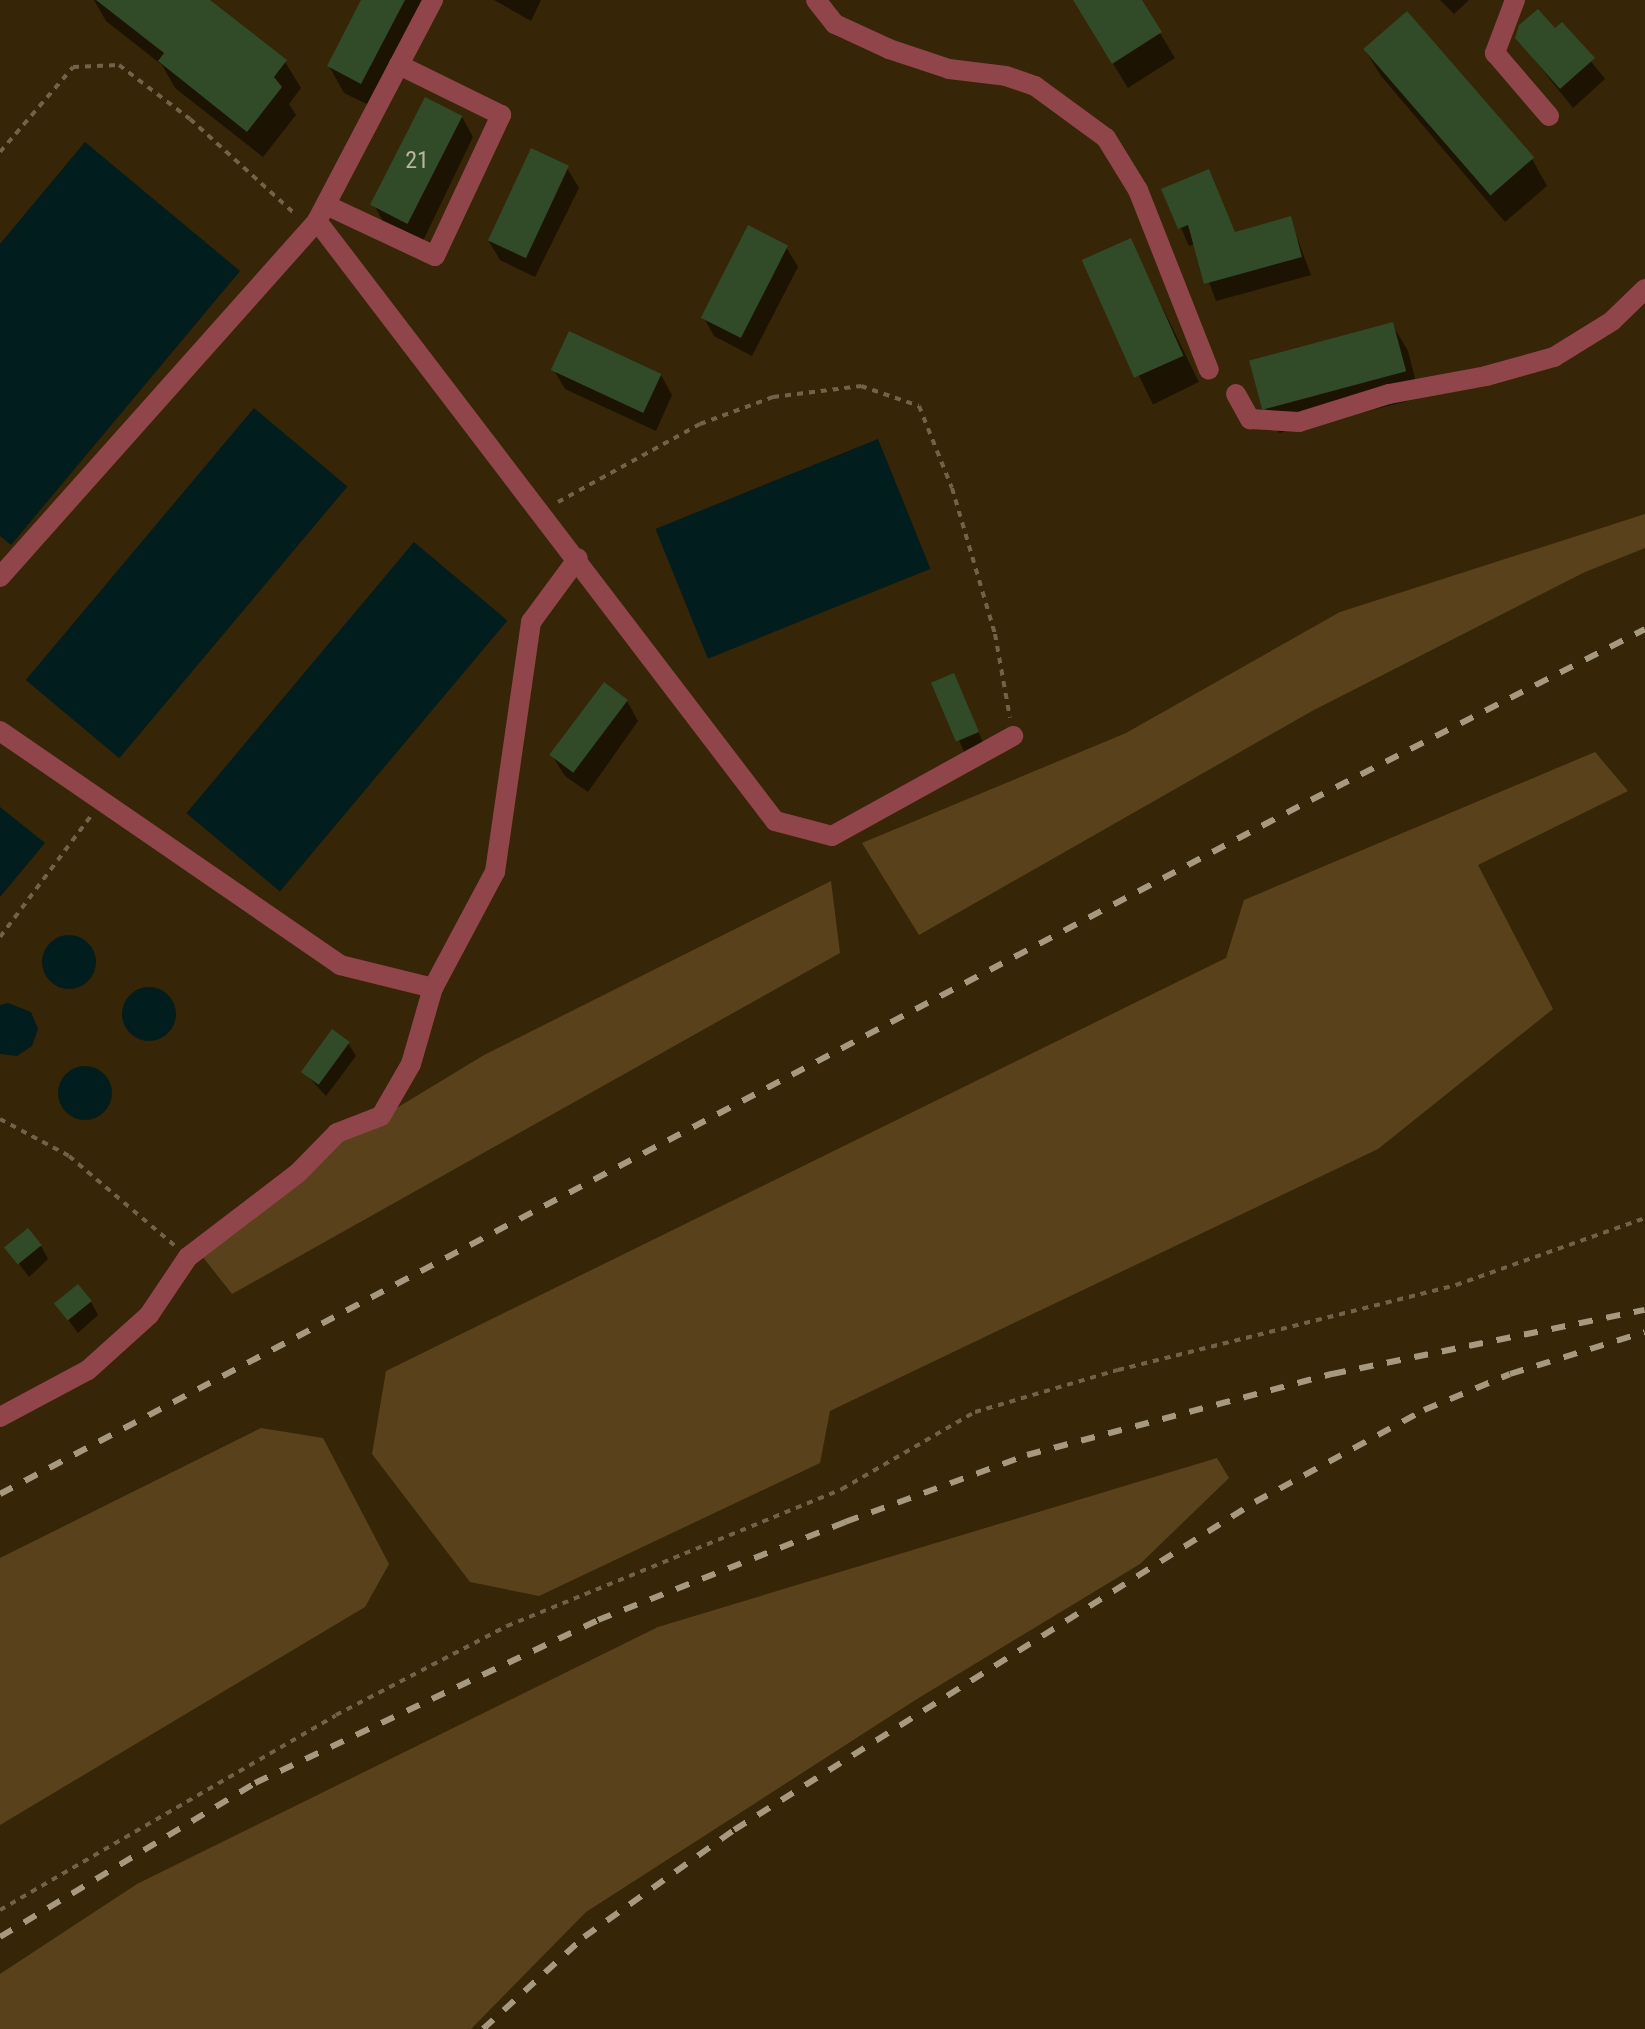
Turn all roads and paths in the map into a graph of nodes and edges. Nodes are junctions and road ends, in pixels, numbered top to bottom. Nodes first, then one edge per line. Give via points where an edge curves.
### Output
1 (433, 0) edge
2 (816, 0) edge
3 (1515, 0) edge
4 (399, 65) junction
5 (1549, 116) dead end
6 (0, 152) edge
7 (318, 218) junction
8 (1645, 289) edge
9 (1209, 370) dead end
10 (1236, 394) dead end
11 (542, 511) junction
12 (578, 558) junction
13 (0, 577) edge
14 (0, 731) edge
15 (1013, 736) joint
16 (102, 801) junction
17 (0, 937) edge
18 (433, 988) junction
19 (0, 1119) edge
20 (1645, 1218) edge
21 (188, 1257) junction
22 (0, 1417) edge
23 (0, 1910) edge

1 - 4 lane
2 - 9 lane via 835,24 889,49 949,69 1006,76 1035,86 1106,138 1138,190
3 - 5 lane via 1495,53
4 - 7 lane
4 - 7 lane via 501,115 435,256
6 - 7 path via 73,67 119,65
7 - 11 lane
7 - 13 lane
8 - 10 lane via 1612,321 1554,357 1486,376 1389,394 1299,422 1250,419
11 - 12 lane
11 - 15 path via 653,447 773,397 861,386 919,406 952,488 995,634
12 - 15 lane via 775,821 832,836
12 - 18 lane via 531,622 495,872
14 - 16 lane
16 - 17 path
16 - 18 lane via 340,965
18 - 21 lane via 411,1064 381,1116 337,1133 298,1173
19 - 21 path via 69,1156
20 - 23 path via 1456,1285 1118,1370 975,1412 842,1489 507,1626 322,1722
21 - 22 lane via 149,1315 88,1370

